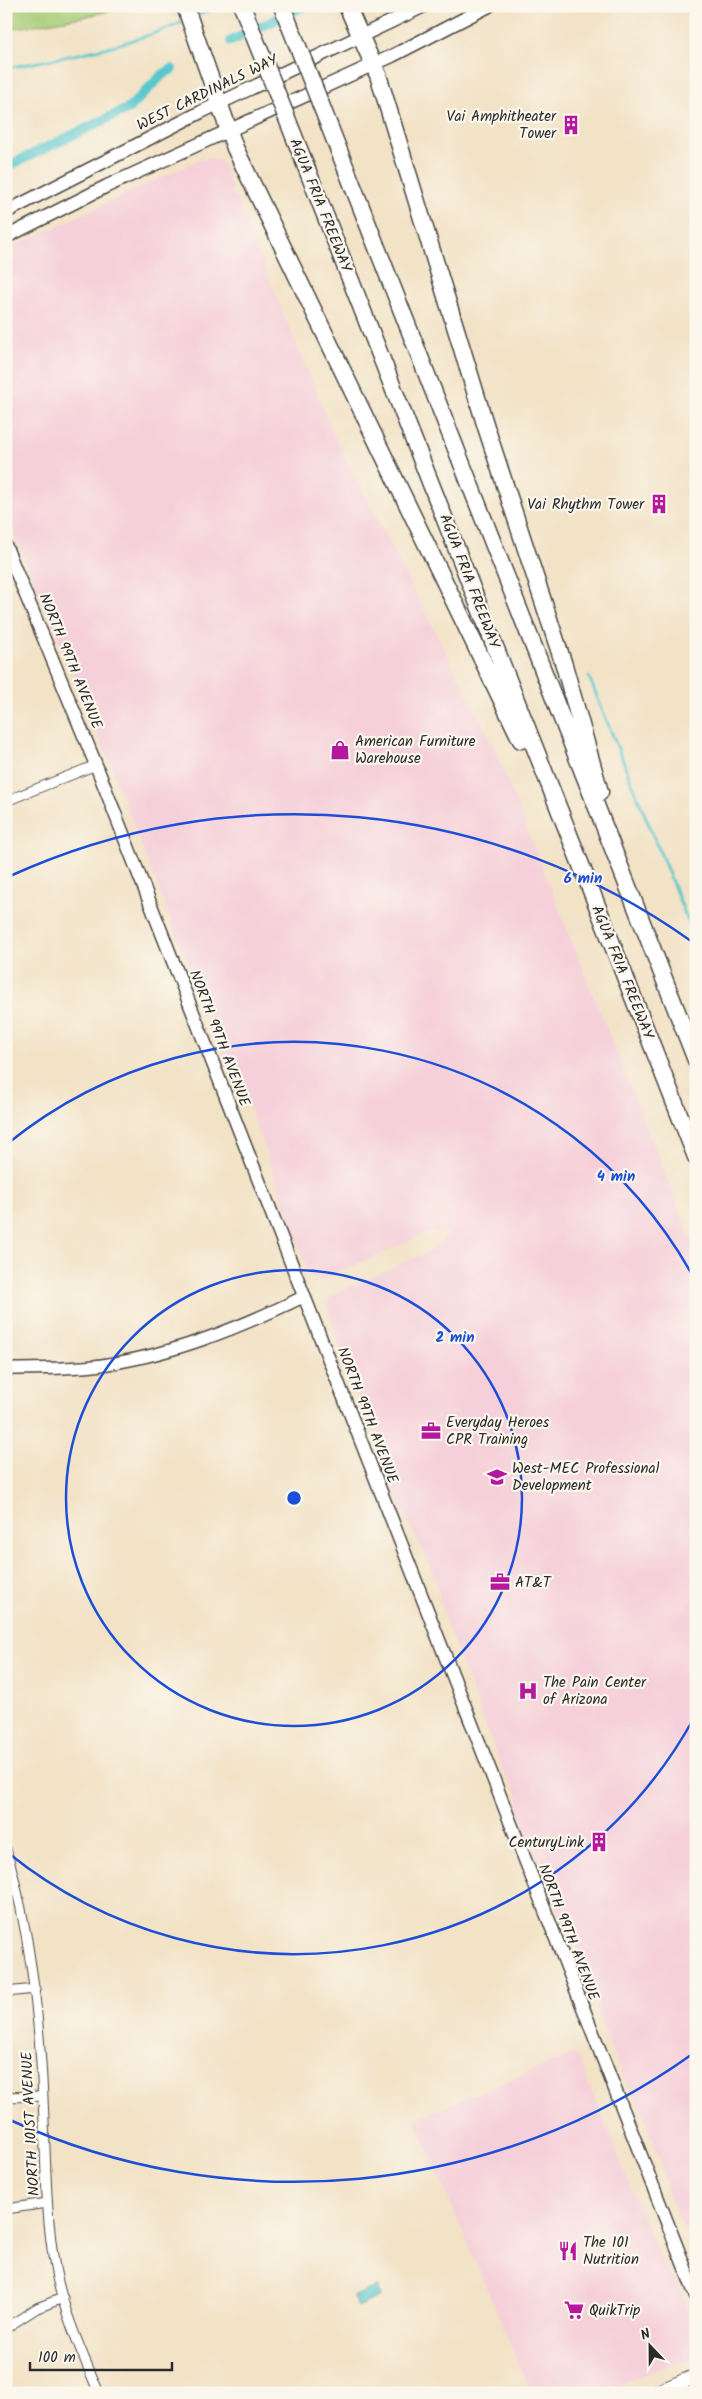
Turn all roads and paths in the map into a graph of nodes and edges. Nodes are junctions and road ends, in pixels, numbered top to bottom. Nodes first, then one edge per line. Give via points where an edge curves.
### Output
1 (185, 6) edge
2 (242, 6) edge
3 (282, 6) edge
4 (347, 6) edge
5 (424, 6) edge
6 (489, 6) edge
7 (362, 36) junction
8 (373, 64) junction
9 (218, 104) junction
10 (228, 131) junction
11 (6, 212) edge
12 (6, 237) edge
13 (6, 547) edge
14 (96, 765) junction
15 (6, 800) edge
16 (622, 871) junction
17 (589, 886) junction
18 (696, 1060) edge
19 (696, 1157) edge
20 (305, 1296) junction
21 (6, 1369) edge
22 (6, 1848) edge
23 (35, 1989) junction
24 (6, 1992) edge
25 (43, 2096) junction
26 (6, 2097) edge
27 (48, 2203) junction
28 (6, 2209) edge
29 (696, 2296) edge
30 (63, 2298) junction
31 (6, 2328) edge
32 (696, 2376) edge
33 (98, 2393) edge
34 (656, 2393) edge

1 - 9 highway
2 - 17 highway, AGUA FRIA FREEWAY, bridge
3 - 16 highway, bridge
4 - 7 highway
5 - 7 main road, WEST CARDINALS WAY
6 - 8 main road
7 - 8 highway
7 - 9 main road, WEST CARDINALS WAY
8 - 10 main road
8 - 16 highway via 519,532 564,665
9 - 10 highway
9 - 11 main road, WEST CARDINALS WAY
10 - 12 main road
10 - 17 highway via 512,719 539,787
13 - 14 main road, NORTH 99TH AVENUE
14 - 15 street
14 - 20 main road, NORTH 99TH AVENUE
16 - 18 highway
17 - 19 highway, AGUA FRIA FREEWAY
20 - 21 street via 200,1340 144,1357 96,1366
20 - 29 main road, NORTH 99TH AVENUE
22 - 23 street, NORTH 101ST AVENUE via 24,1915
23 - 24 street
23 - 25 street, NORTH 101ST AVENUE
25 - 26 street
25 - 27 street, NORTH 101ST AVENUE
27 - 28 street
27 - 30 street, NORTH 101ST AVENUE via 55,2267
30 - 31 street via 37,2308
30 - 33 street, NORTH 101ST AVENUE
32 - 34 main road

